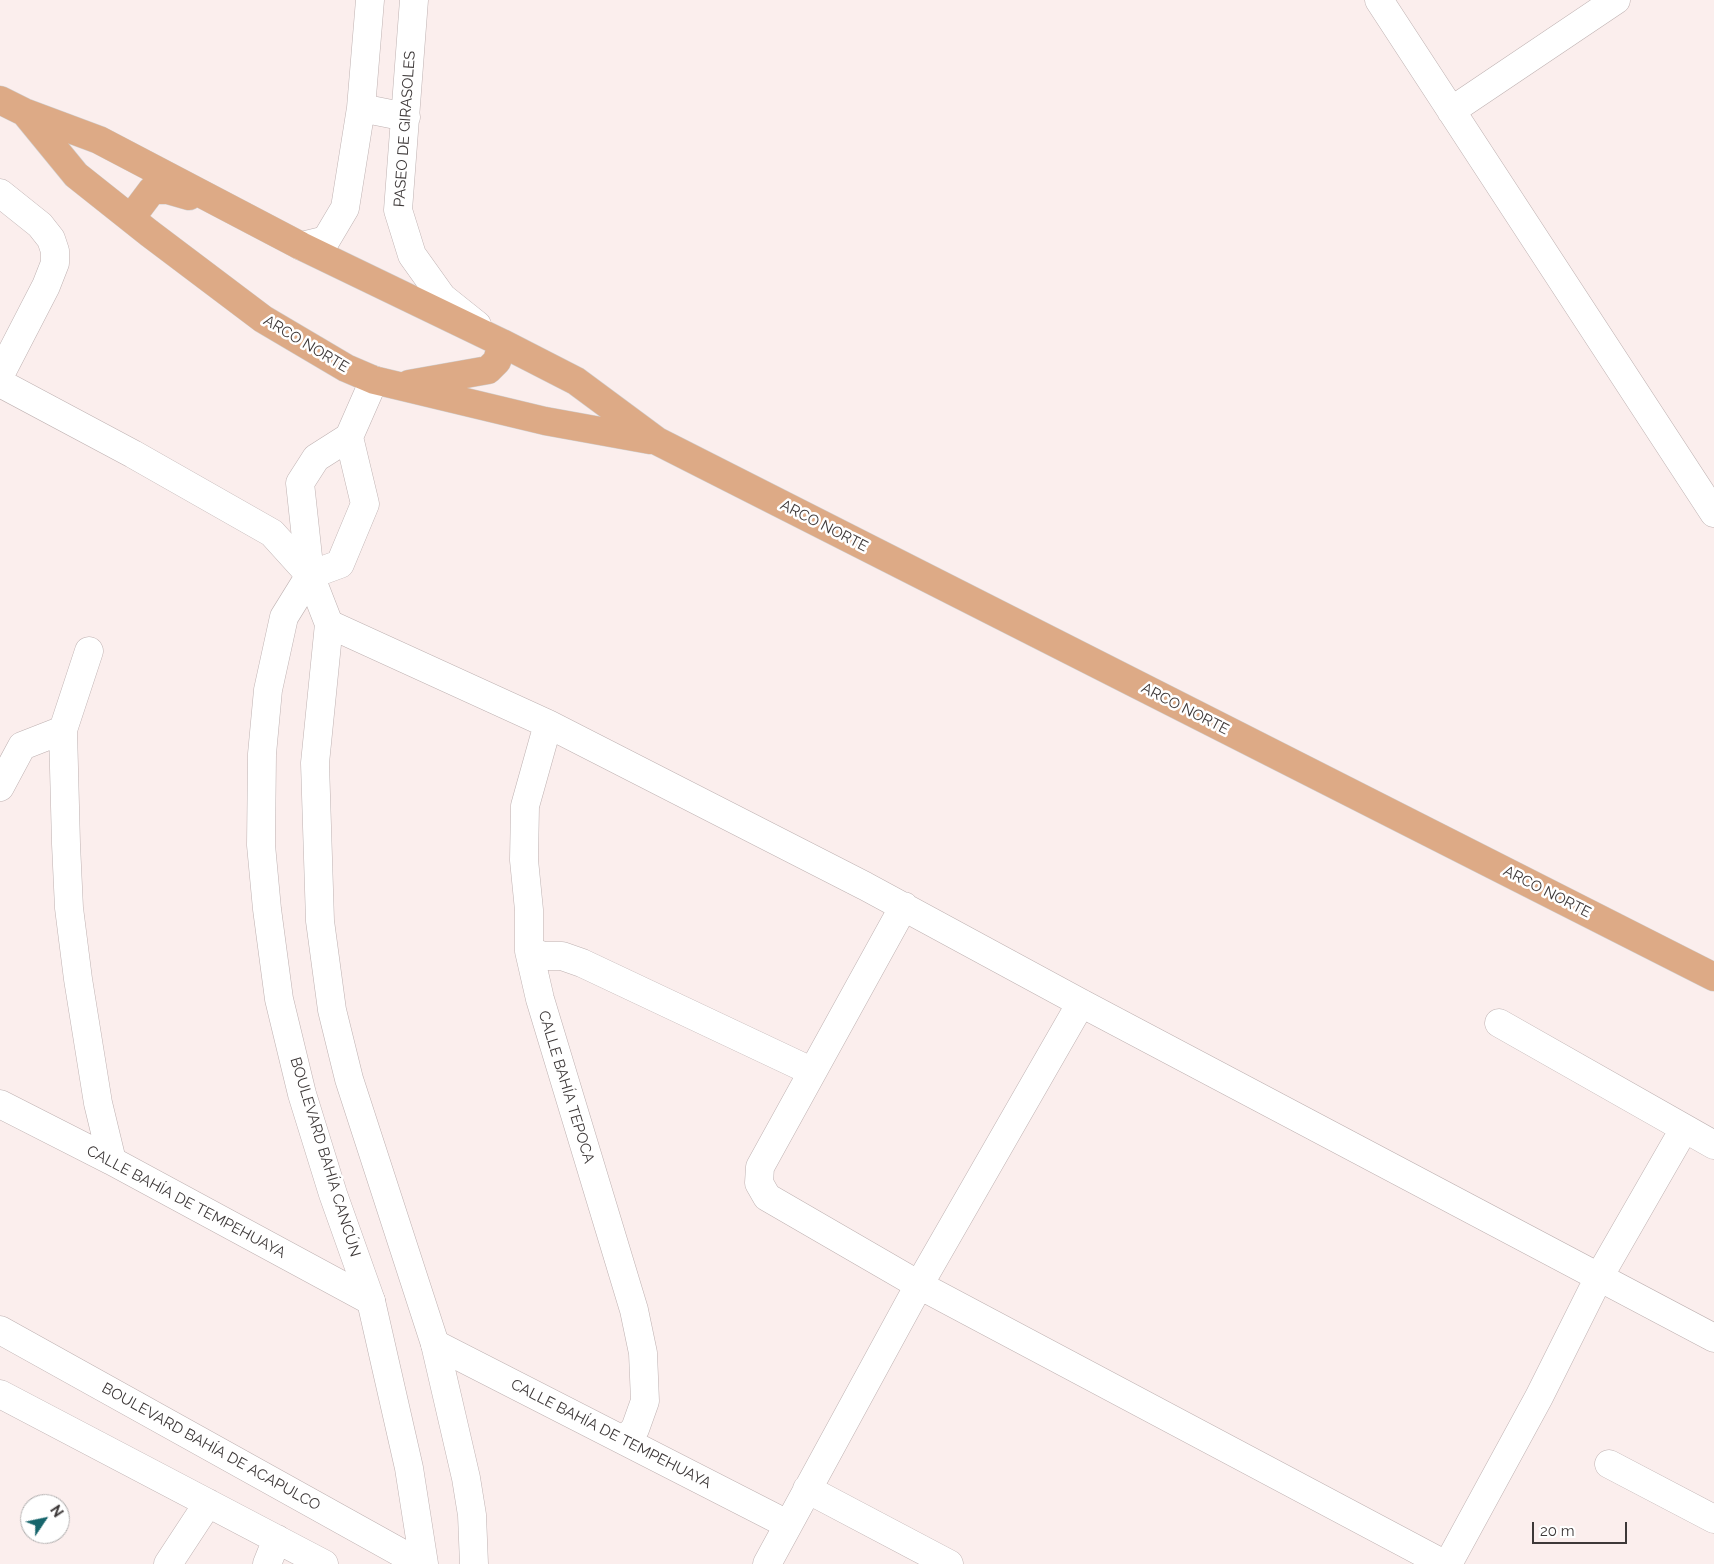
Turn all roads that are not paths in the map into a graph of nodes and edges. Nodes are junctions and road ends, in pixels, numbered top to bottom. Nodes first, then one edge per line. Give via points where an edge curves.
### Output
1 (370, 0) edge
2 (414, 0) edge
3 (1379, 0) edge
4 (1616, 0) edge
5 (0, 100) edge
6 (361, 108) junction
7 (1451, 111) junction
8 (24, 112) junction
9 (406, 117) junction
10 (0, 193) edge
11 (231, 209) junction
12 (131, 218) junction
13 (302, 246) junction
14 (499, 342) junction
15 (0, 375) edge
16 (0, 383) edge
17 (386, 383) junction
18 (349, 436) junction
19 (657, 442) junction
20 (1714, 513) edge
21 (310, 575) junction
22 (329, 624) junction
23 (89, 651) dead end
24 (548, 724) junction
25 (63, 730) junction
26 (0, 787) edge
27 (904, 906) junction
28 (529, 951) junction
29 (1714, 977) edge
30 (1081, 1003) junction
31 (1499, 1023) dead end
32 (811, 1071) junction
33 (0, 1104) edge
34 (1684, 1130) junction
35 (1714, 1146) edge
36 (112, 1161) junction
37 (1599, 1277) junction
38 (919, 1285) junction
39 (371, 1301) junction
40 (0, 1330) edge
41 (1714, 1338) edge
42 (435, 1344) junction
43 (0, 1394) edge
44 (624, 1440) junction
45 (1608, 1464) dead end
46 (808, 1489) junction
47 (208, 1503) junction
48 (1714, 1519) edge
49 (787, 1524) junction
50 (272, 1552) edge
51 (168, 1564) edge
52 (324, 1564) edge
53 (422, 1564) edge
54 (474, 1564) edge
55 (767, 1564) edge
56 (949, 1564) edge
57 (1444, 1564) edge
58 (1448, 1564) edge

1 - 6 street
2 - 9 street, PASEO DE GIRASOLES
3 - 7 street
4 - 7 street
5 - 8 main road, ARCO NORTE
6 - 9 street
6 - 13 street via 345,208 326,240
7 - 20 street
8 - 11 main road, ARCO NORTE via 99,140
8 - 12 main road, ARCO NORTE via 76,175
9 - 14 street, PASEO DE GIRASOLES via 398,210 412,255 442,297
10 - 15 street via 40,225 51,239 55,251 55,263 46,286
11 - 12 main road via 156,188 148,192
11 - 13 main road, ARCO NORTE
12 - 17 main road, ARCO NORTE via 263,319 324,357
13 - 14 main road, ARCO NORTE
14 - 17 main road via 497,361 488,370
14 - 19 main road, ARCO NORTE via 576,381
16 - 21 street via 272,533
17 - 18 street
17 - 19 main road, ARCO NORTE via 545,421
18 - 21 street via 316,458 300,483
18 - 21 street via 365,504 340,564
19 - 29 main road, ARCO NORTE
21 - 22 street
21 - 39 street, BOULEVARD BAHÍA CANCÚN via 284,617 268,690 262,754 261,845 279,999 299,1084
22 - 24 street
22 - 42 street via 315,763 320,921 332,1010 349,1079
23 - 25 street
24 - 27 street
24 - 28 street, CALLE BAHÍA TEPOCA via 525,806
25 - 26 street via 22,746
25 - 36 street via 69,908 98,1103
27 - 30 street
27 - 32 street
28 - 32 street via 582,963
28 - 44 street, CALLE BAHÍA TEPOCA via 540,999 634,1310 643,1353 645,1401 635,1429
30 - 37 street
30 - 38 street
31 - 34 street
32 - 38 street via 760,1167 759,1183 767,1197
33 - 36 street, CALLE BAHÍA DE TEMPEHUAYA
34 - 35 street
34 - 37 street
36 - 39 street, CALLE BAHÍA DE TEMPEHUAYA
37 - 41 street
37 - 58 street via 1539,1397
38 - 46 street
38 - 57 street
39 - 53 street, BOULEVARD BAHÍA CANCÚN via 409,1468
40 - 53 street, BOULEVARD BAHÍA DE ACAPULCO
42 - 44 street, CALLE BAHÍA DE TEMPEHUAYA
42 - 54 street via 466,1478 472,1515
43 - 47 street
44 - 49 street, CALLE BAHÍA DE TEMPEHUAYA
45 - 48 street
46 - 49 street
46 - 56 street
47 - 50 street
47 - 51 street
49 - 55 street
50 - 52 street

